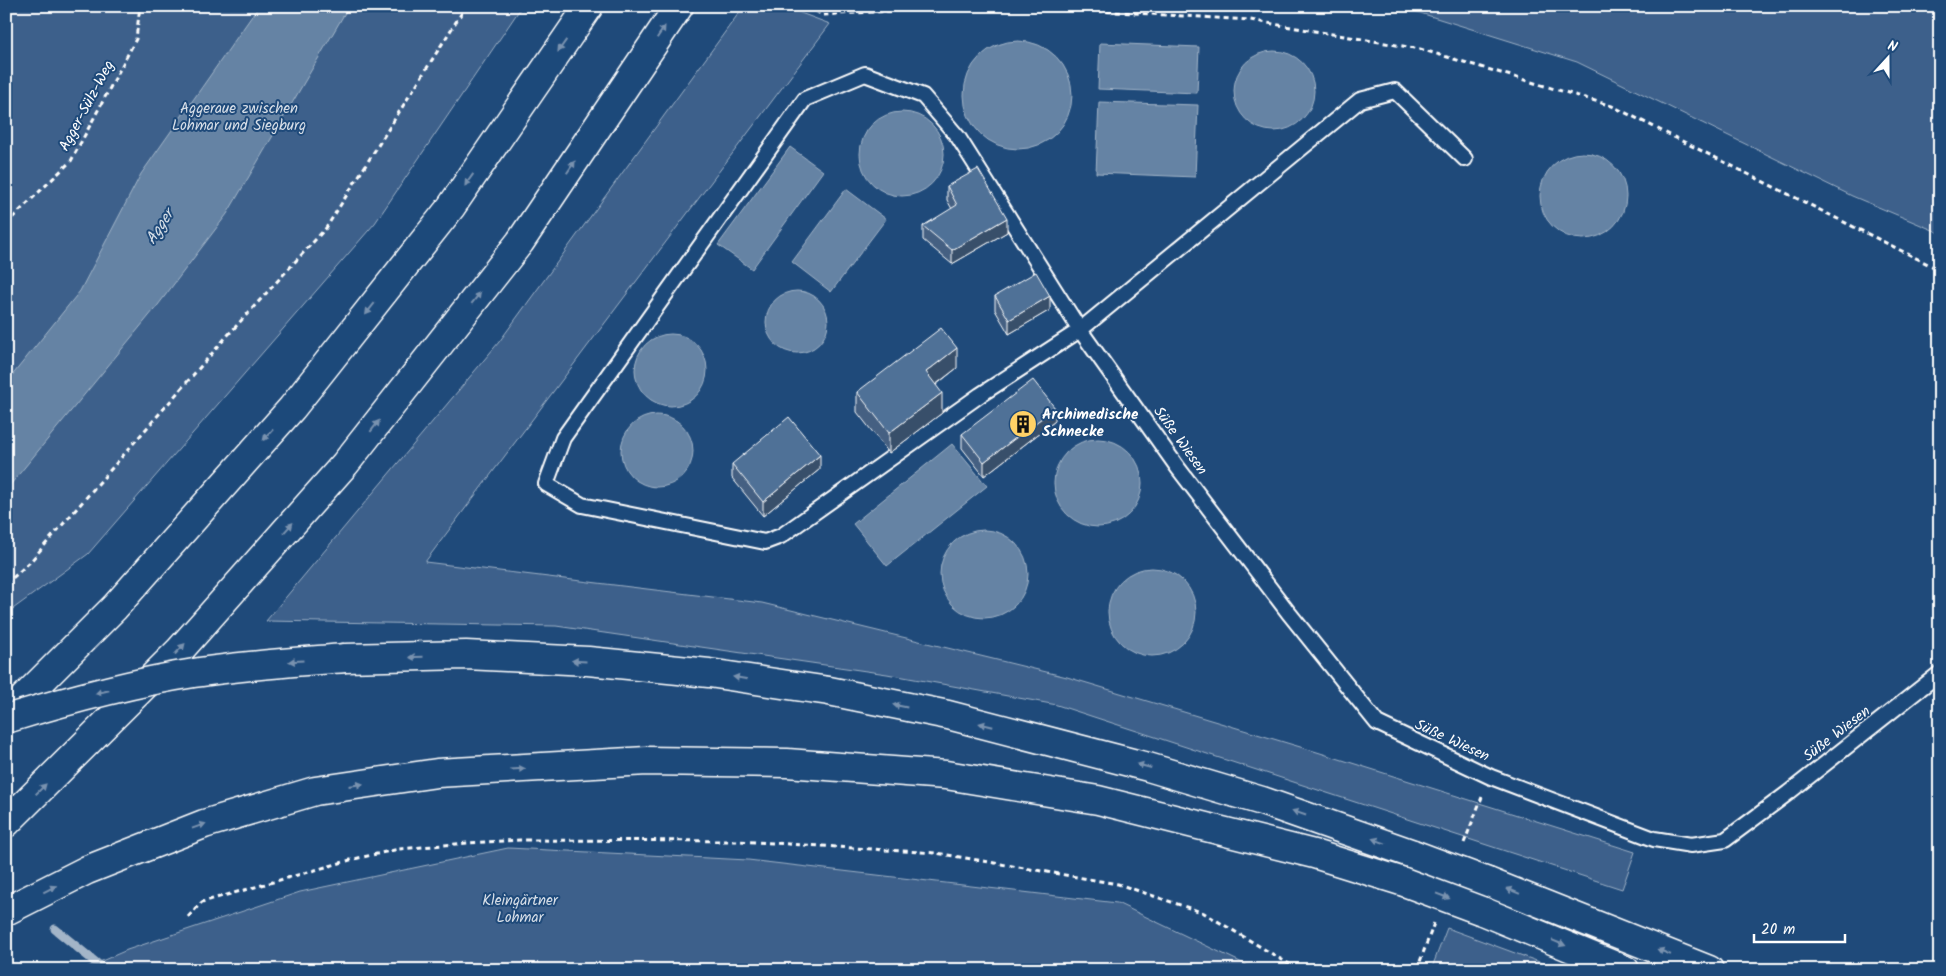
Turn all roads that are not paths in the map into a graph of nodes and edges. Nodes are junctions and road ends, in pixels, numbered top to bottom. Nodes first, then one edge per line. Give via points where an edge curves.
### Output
1 (590, 6) edge
2 (679, 6) edge
3 (1465, 159) dead end
4 (1080, 330) junction
5 (1940, 673) edge
6 (6, 716) edge
7 (6, 719) edge
8 (6, 823) edge
9 (6, 911) edge
10 (1625, 970) edge
11 (1710, 970) edge

1 -> 6 highway via 451,207 292,408 115,607
8 -> 2 highway via 179,651 345,464 520,242
3 - 4 lane via 1395,91 1360,100
4 - 4 lane, Süße Wiesen via 980,395 781,536 765,542 582,505 546,484 562,438 805,100 865,74 923,96 958,137
4 - 5 lane, Süße Wiesen via 1178,468 1377,723 1491,777 1654,839 1691,845 1725,840
11 -> 7 highway, bridge via 1413,854 1272,804 1148,767 948,715 829,691 709,673 588,661 466,655 345,658 269,663 194,673 119,688
9 -> 10 highway, bridge via 87,870 204,824 315,791 437,773 647,761 787,763 956,776 1098,800 1314,854 1404,882

